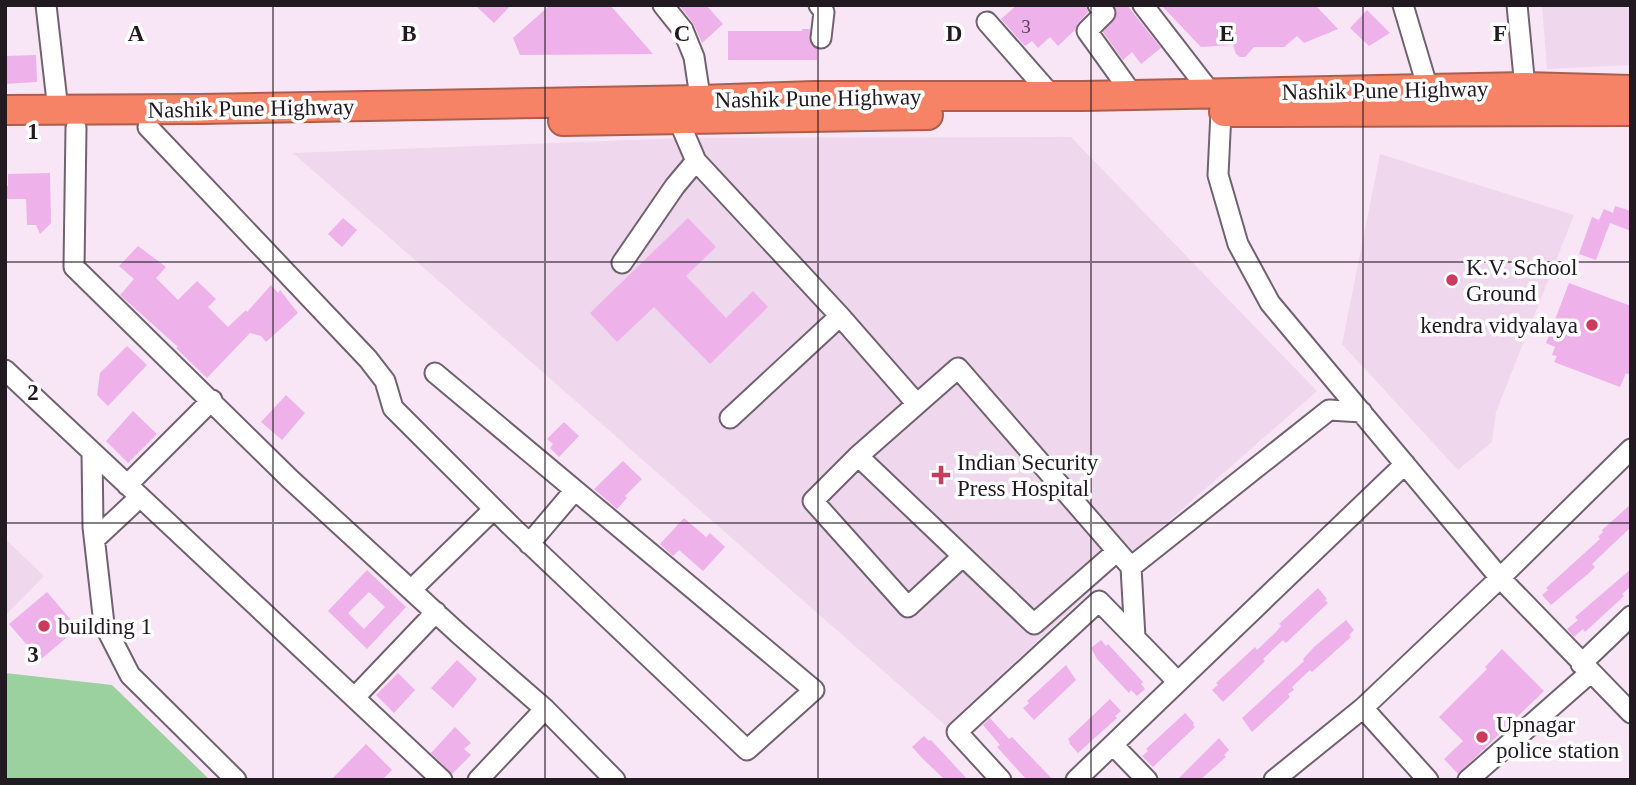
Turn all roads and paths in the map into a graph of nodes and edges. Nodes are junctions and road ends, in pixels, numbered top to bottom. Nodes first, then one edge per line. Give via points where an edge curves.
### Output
1 (46, 5) edge
2 (663, 5) edge
3 (819, 5) edge
4 (1098, 5) edge
5 (1143, 5) edge
6 (1403, 5) edge
7 (1517, 5) edge
8 (987, 22) dead end
9 (821, 38) dead end
10 (1428, 89) junction
11 (1631, 90) edge
12 (1133, 95) junction
13 (1052, 96) junction
14 (1526, 99) junction
15 (1216, 103) junction
16 (5, 110) edge
17 (1631, 111) edge
18 (689, 115) junction
19 (67, 119) junction
20 (148, 127) junction
21 (5, 129) edge
22 (696, 161) junction
23 (622, 263) dead end
24 (840, 316) junction
25 (5, 370) edge
26 (435, 373) dead end
27 (212, 400) junction
28 (917, 404) junction
29 (1362, 412) junction
30 (730, 418) dead end
31 (92, 452) junction
32 (1629, 455) edge
33 (858, 456) junction
34 (1405, 464) junction
35 (575, 490) junction
36 (133, 491) junction
37 (494, 509) junction
38 (95, 539) junction
39 (529, 544) junction
40 (963, 556) junction
41 (1124, 560) junction
42 (1500, 578) junction
43 (411, 590) junction
44 (436, 612) junction
45 (1631, 616) edge
46 (1135, 638) junction
47 (1586, 668) junction
48 (1178, 682) junction
49 (355, 697) junction
50 (1363, 708) junction
51 (545, 709) junction
52 (1631, 713) edge
53 (1113, 745) junction
54 (236, 780) edge
55 (442, 780) edge
56 (478, 780) edge
57 (615, 780) edge
58 (1001, 780) edge
59 (1076, 780) edge
60 (1147, 780) edge
61 (1274, 780) edge
62 (1428, 780) edge
63 (1468, 780) edge

1 - 19 street
2 - 18 street via 683,30 694,57
3 - 9 street via 824,12
4 - 12 street via 1105,13 1087,31
5 - 15 street
6 - 10 street
7 - 14 street
8 - 13 street
10 - 14 highway, Nashik Pune Highway
10 - 15 highway, Nashik Pune Highway
11 - 14 highway, Nashik Pune Highway
12 - 13 highway, Nashik Pune Highway
12 - 15 highway, Nashik Pune Highway
13 - 18 highway, Nashik Pune Highway via 814,96
14 - 15 highway, Nashik Pune Highway
14 - 17 highway, Nashik Pune Highway
15 - 18 highway, Nashik Pune Highway
15 - 29 street via 1217,175 1238,244 1270,303
16 - 19 highway, Nashik Pune Highway
18 - 19 highway, Nashik Pune Highway via 199,109
18 - 20 highway, Nashik Pune Highway
18 - 22 street
19 - 20 highway, Nashik Pune Highway
19 - 21 highway, Nashik Pune Highway
19 - 27 street via 75,267
20 - 37 street via 368,359 385,381 393,408
22 - 23 street
22 - 24 street
24 - 28 street
24 - 30 street
25 - 31 street
26 - 35 street
27 - 36 street
27 - 43 street
28 - 33 street
28 - 41 street via 958,368
29 - 34 street
29 - 41 street via 1329,410
31 - 36 street
31 - 38 street
32 - 42 street
33 - 40 street
33 - 40 street via 813,501 908,607
34 - 42 street
34 - 48 street
35 - 39 street
35 - 39 street via 814,691 747,750
36 - 38 street
36 - 49 street
37 - 39 street
37 - 43 street
38 - 54 street via 104,624 130,675
40 - 41 street via 1034,624
41 - 46 street
42 - 47 street
42 - 50 street
43 - 44 street
44 - 49 street
44 - 51 street
45 - 47 street
46 - 48 street
46 - 58 street via 1099,601 957,732
47 - 52 street
47 - 63 street
48 - 53 street
49 - 55 street
50 - 61 street
50 - 62 street
51 - 56 street
51 - 57 street
53 - 59 street
53 - 60 street

